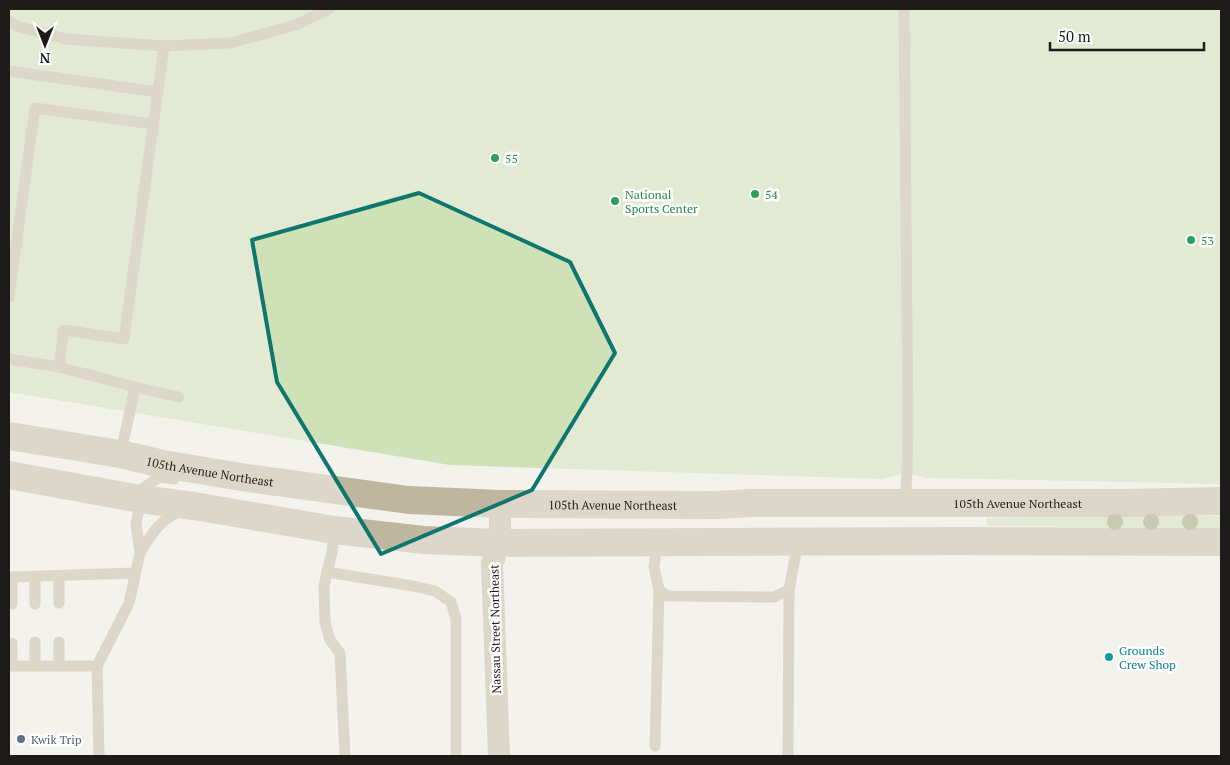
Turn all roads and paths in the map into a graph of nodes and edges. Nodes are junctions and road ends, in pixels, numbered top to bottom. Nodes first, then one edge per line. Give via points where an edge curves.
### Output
1 (329, 9) edge
2 (904, 9) edge
3 (9, 21) edge
4 (164, 46) junction
5 (9, 72) edge
6 (158, 92) junction
7 (153, 124) junction
8 (9, 297) edge
9 (9, 359) edge
10 (58, 366) junction
11 (135, 387) junction
12 (179, 397) dead end
13 (9, 436) edge
14 (120, 454) junction
15 (9, 475) edge
16 (247, 478) junction
17 (186, 480) dead end
18 (213, 484) dead end
19 (140, 499) junction
20 (1221, 501) edge
21 (500, 504) junction
22 (906, 504) junction
23 (194, 506) junction
24 (334, 530) junction
25 (798, 542) junction
26 (1221, 542) edge
27 (500, 543) junction
28 (657, 543) junction
29 (140, 553) junction
30 (326, 572) junction
31 (135, 573) junction
32 (59, 576) junction
33 (10, 577) edge
34 (34, 577) junction
35 (659, 590) junction
36 (789, 590) junction
37 (59, 603) dead end
38 (12, 604) dead end
39 (35, 604) dead end
40 (12, 642) dead end
41 (35, 642) dead end
42 (60, 642) dead end
43 (10, 666) edge
44 (35, 666) junction
45 (60, 666) junction
46 (97, 666) junction
47 (655, 746) dead end
48 (99, 756) edge
49 (345, 756) edge
50 (456, 756) edge
51 (498, 756) edge
52 (788, 756) edge

1 - 4 lane via 296,25 230,43
2 - 22 lane
3 - 4 lane via 16,26 66,39
4 - 6 lane
5 - 6 lane
6 - 7 lane
7 - 8 lane via 35,108
7 - 10 lane via 124,339 64,330
9 - 10 lane
10 - 11 lane
11 - 12 lane
11 - 14 lane
13 - 14 street, 105th Avenue Northeast
14 - 16 street, 105th Avenue Northeast
15 - 19 street
16 - 18 lane
16 - 21 street, 105th Avenue Northeast via 410,500
17 - 19 lane via 160,477 143,488
19 - 23 street
19 - 29 lane via 136,524
20 - 22 street, 105th Avenue Northeast
21 - 22 street, 105th Avenue Northeast
21 - 27 street, Nassau Street Northeast
23 - 24 street
23 - 29 lane via 171,516 157,527
24 - 27 street via 424,540
24 - 30 lane
25 - 26 street
25 - 28 street
25 - 36 lane
27 - 28 street
27 - 51 street, Nassau Street Northeast via 492,564
28 - 35 lane via 654,567
29 - 31 lane
30 - 49 lane via 325,622 330,640 340,653
30 - 50 lane via 420,587 435,591 451,602 456,619
31 - 32 lane
31 - 46 lane via 129,603
32 - 34 lane
32 - 37 lane
33 - 34 lane
33 - 38 lane
34 - 39 lane
35 - 36 lane via 667,596 774,597
35 - 47 lane
36 - 52 lane
40 - 43 lane
41 - 44 lane
42 - 45 lane
43 - 44 lane
44 - 45 lane
45 - 46 lane
46 - 48 lane

